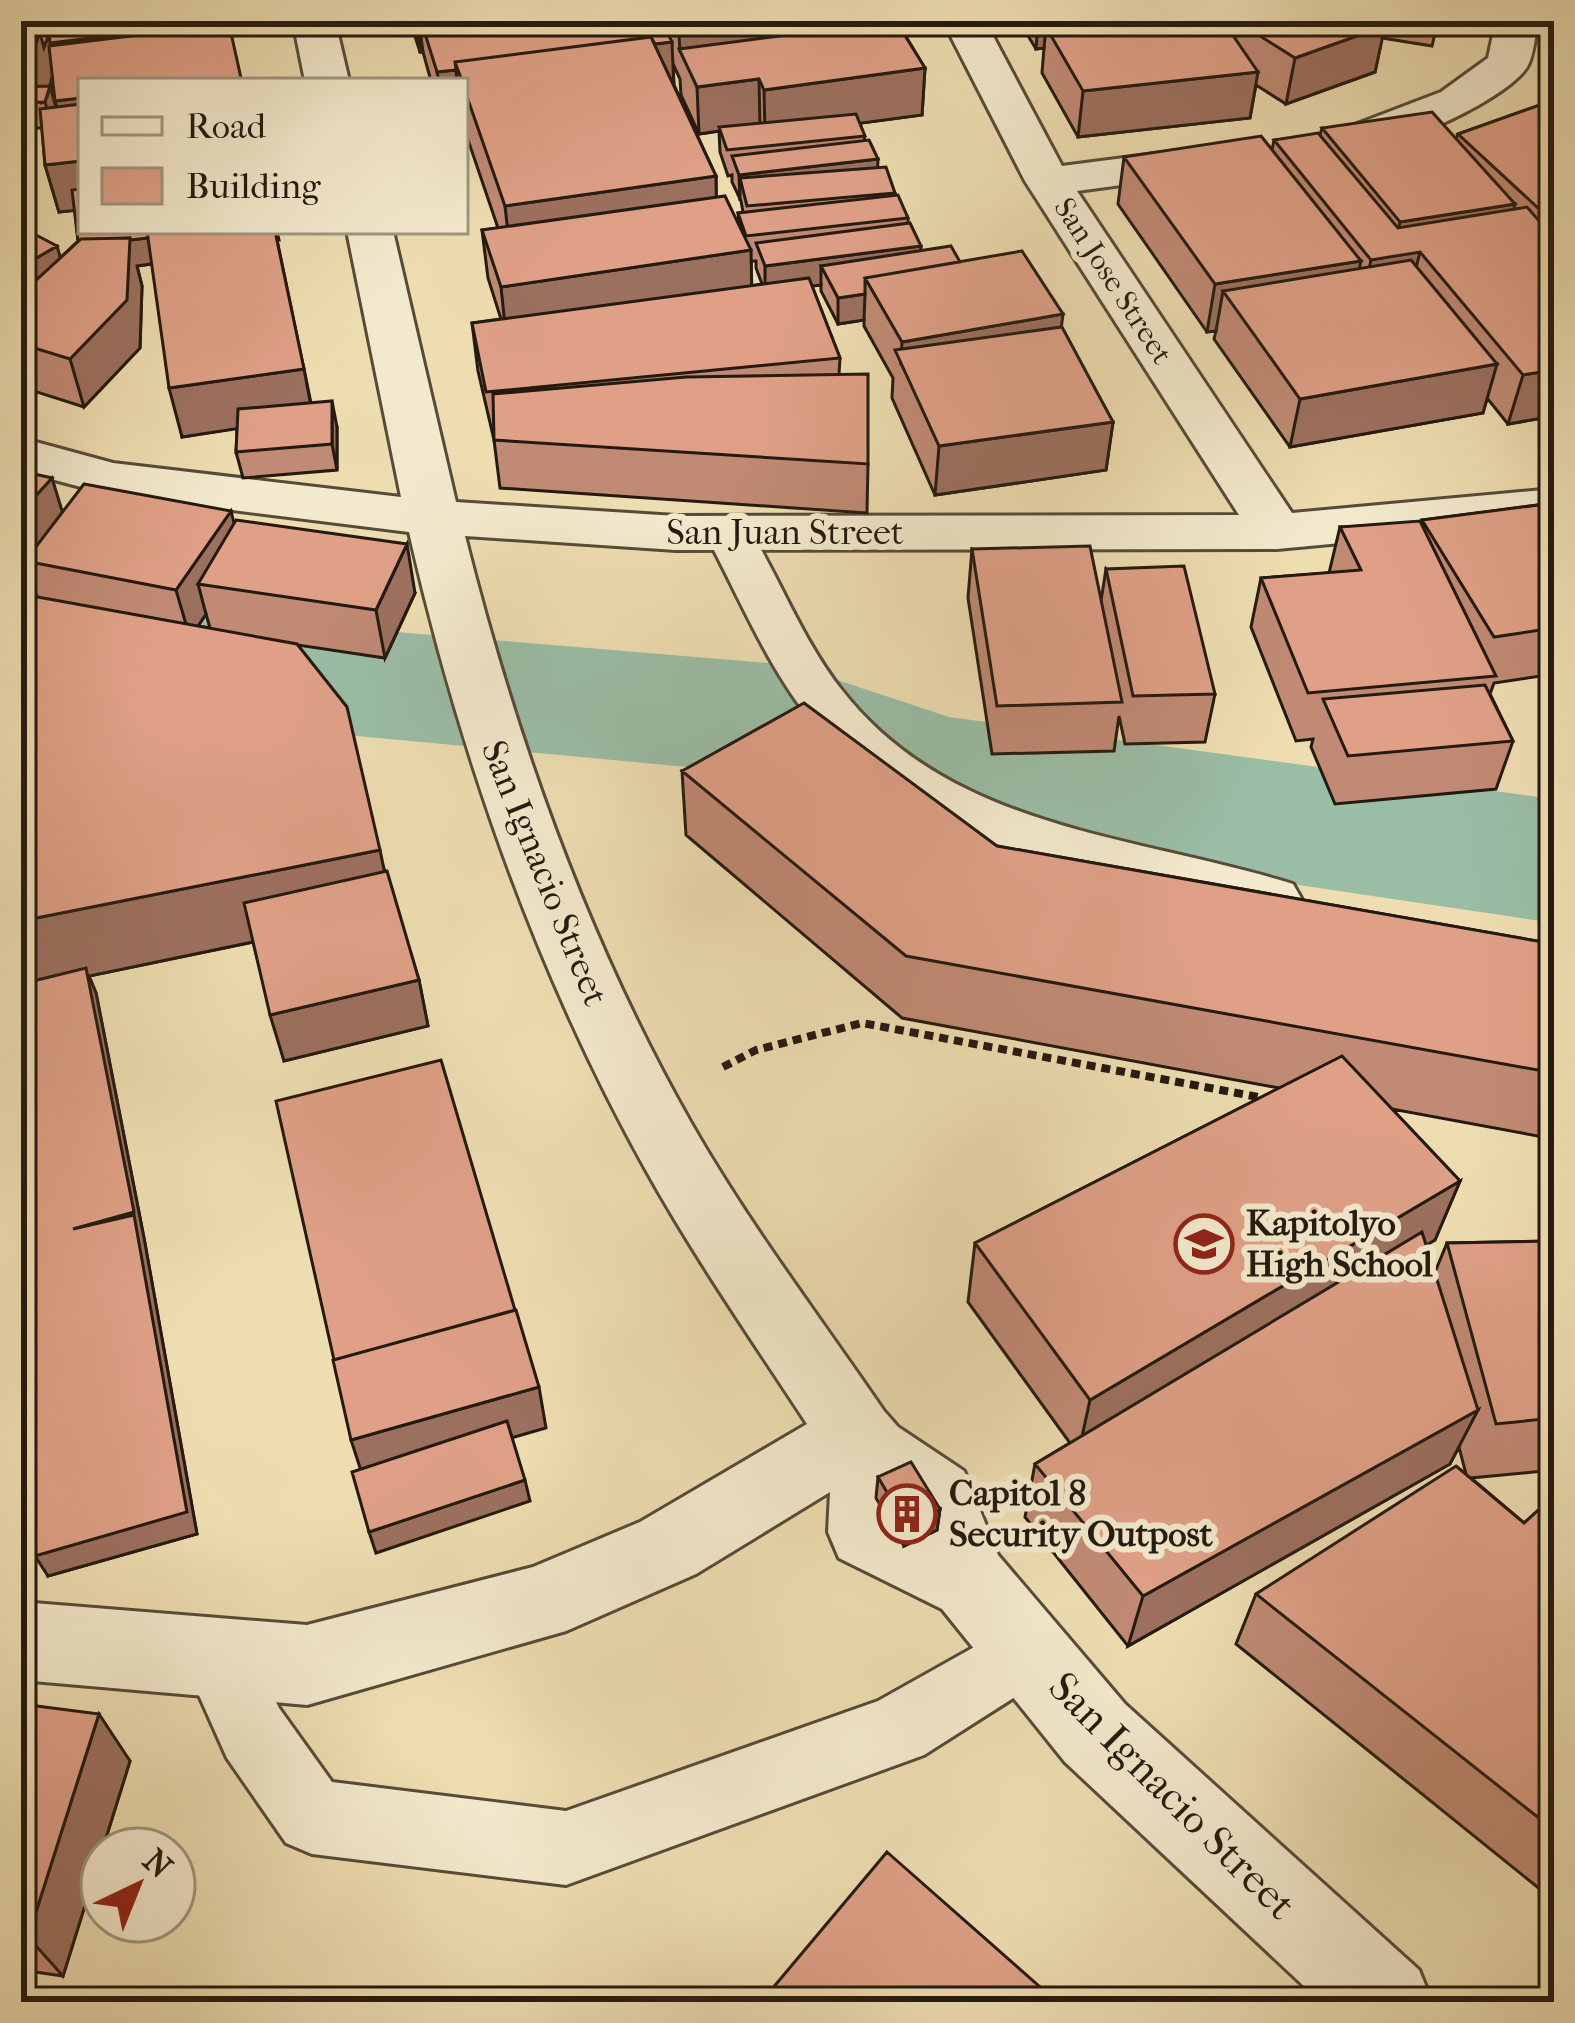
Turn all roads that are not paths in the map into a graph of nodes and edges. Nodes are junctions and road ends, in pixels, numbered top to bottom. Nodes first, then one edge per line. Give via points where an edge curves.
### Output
1 (314, 21) edge
2 (964, 21) edge
3 (1517, 21) edge
4 (326, 78) edge
5 (1295, 149) edge
6 (1250, 155) edge
7 (1048, 181) junction
8 (371, 234) edge
9 (21, 454) edge
10 (1554, 506) edge
11 (428, 517) junction
12 (1277, 532) junction
13 (728, 533) junction
14 (1327, 910) edge
15 (864, 1444) junction
16 (21, 1641) edge
17 (218, 1657) junction
18 (1001, 1666) dead end
19 (1388, 2002) edge

1 - 4 street
2 - 7 street, San Jose Street
3 - 5 street via 1508,63 1456,101 1363,141
6 - 7 street
7 - 12 street, San Jose Street
8 - 11 street, San Ignacio Street
9 - 11 street, San Juan Street via 111,478
10 - 12 street, San Juan Street
11 - 13 street, San Juan Street
11 - 15 street, San Ignacio Street via 504,785 599,1012 647,1107
12 - 13 street, San Juan Street
13 - 14 lane via 830,711 886,767 964,813 1078,854
15 - 17 street via 668,1548 538,1604 307,1665
15 - 19 street, San Ignacio Street via 867,1532 968,1581 1095,1732
16 - 17 street
17 - 18 lane via 253,1733 312,1817 566,1848 898,1730

